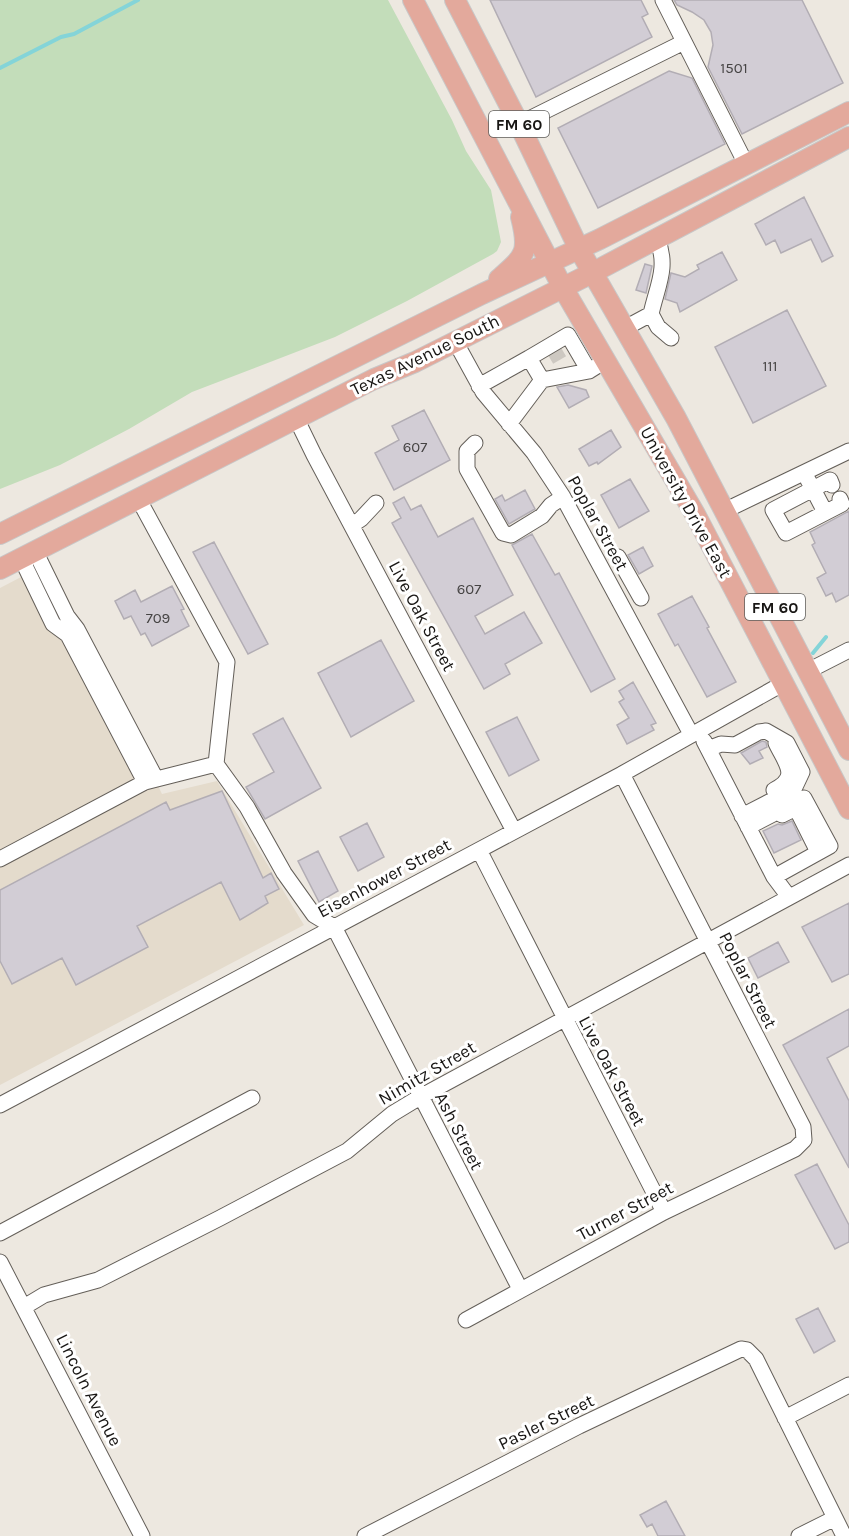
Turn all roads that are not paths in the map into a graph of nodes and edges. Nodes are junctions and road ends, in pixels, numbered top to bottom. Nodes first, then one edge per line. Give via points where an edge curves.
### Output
1 (413, 0) edge
2 (455, 0) edge
3 (663, 0) edge
4 (684, 42) junction
5 (849, 112) edge
6 (519, 124) junction
7 (849, 137) edge
8 (746, 164) junction
9 (514, 191) junction
10 (657, 239) junction
11 (579, 249) junction
12 (550, 261) junction
13 (592, 273) junction
14 (563, 288) junction
15 (482, 294) junction
16 (651, 314) junction
17 (625, 328) junction
18 (671, 338) dead end
19 (455, 341) junction
20 (529, 358) junction
21 (579, 367) junction
22 (542, 380) junction
23 (479, 386) junction
24 (296, 418) junction
25 (509, 424) junction
26 (475, 443) dead end
27 (849, 451) edge
28 (804, 472) junction
29 (832, 485) dead end
30 (813, 489) junction
31 (563, 497) junction
32 (138, 498) junction
33 (840, 499) dead end
34 (376, 502) dead end
35 (724, 511) junction
36 (825, 513) junction
37 (352, 525) junction
38 (7, 530) edge
39 (28, 554) junction
40 (618, 557) dead end
41 (0, 568) edge
42 (641, 598) dead end
43 (849, 650) edge
44 (808, 670) junction
45 (784, 682) junction
46 (694, 732) junction
47 (708, 749) junction
48 (849, 750) edge
49 (216, 764) junction
50 (622, 774) junction
51 (151, 780) junction
52 (849, 809) edge
53 (745, 821) junction
54 (514, 831) junction
55 (479, 850) junction
56 (818, 852) junction
57 (0, 859) edge
58 (849, 865) edge
59 (774, 877) junction
60 (789, 897) junction
61 (334, 927) junction
62 (707, 942) junction
63 (563, 1018) junction
64 (420, 1097) junction
65 (252, 1098) dead end
66 (0, 1105) edge
67 (804, 1140) joint
68 (664, 1212) junction
69 (0, 1233) edge
70 (0, 1262) edge
71 (519, 1289) junction
72 (24, 1307) junction
73 (466, 1320) dead end
74 (849, 1385) edge
75 (785, 1418) junction
76 (836, 1518) junction
77 (142, 1536) edge
78 (365, 1536) edge
79 (799, 1536) edge
80 (844, 1536) edge

1 - 9 main road, FM 60
2 - 6 main road, FM 60
3 - 4 street
4 - 6 street
4 - 8 street
5 - 8 main road, Texas Avenue South
6 - 11 main road, FM 60
7 - 10 main road, Texas Avenue South
8 - 11 main road, Texas Avenue South
9 - 12 main road, FM 60
9 - 15 main road via 525,247 515,266
10 - 13 main road, Texas Avenue South
10 - 16 street via 663,270
11 - 12 main road, Texas Avenue South
11 - 13 main road, FM 60
12 - 14 main road, University Drive East / FM 60
12 - 15 main road, Texas Avenue South
13 - 14 main road, Texas Avenue South
13 - 17 main road, University Drive East / FM 60
14 - 19 main road, Texas Avenue South
14 - 21 main road, University Drive East / FM 60
15 - 38 main road, Texas Avenue South
16 - 17 street
16 - 18 street
17 - 35 main road, University Drive East / FM 60
19 - 23 street, Poplar Street
19 - 24 main road, Texas Avenue South
20 - 21 street via 568,335
20 - 22 street
20 - 23 street
21 - 22 street
21 - 45 main road, University Drive East / FM 60 via 695,514
22 - 25 street
23 - 25 street, Poplar Street
24 - 32 main road, Texas Avenue South
24 - 37 street, Live Oak Street
25 - 31 street, Poplar Street
26 - 31 street via 467,452 467,469 502,533 511,535
27 - 28 street
28 - 30 street
28 - 35 street
29 - 30 street via 830,480
30 - 36 street
30 - 36 street via 773,510 786,533
31 - 46 street, Poplar Street
32 - 39 main road, Texas Avenue South
32 - 49 street via 227,662
33 - 36 street via 842,504
34 - 37 street
35 - 44 main road, University Drive East / FM 60
37 - 54 street, Live Oak Street
38 - 39 main road
39 - 41 main road, Texas Avenue South
39 - 51 street via 25,566 53,624 68,635
40 - 42 street
43 - 44 street
44 - 48 main road, University Drive East / FM 60
45 - 46 street, Eisenhower Street
45 - 52 main road, University Drive East / FM 60
46 - 47 street, Poplar Street
46 - 50 street, Eisenhower Street
47 - 53 street, Poplar Street
47 - 53 street via 721,744 735,745 759,732 771,733 790,772 789,778
49 - 51 street
49 - 61 street via 314,915
50 - 54 street, Eisenhower Street
50 - 62 street, Poplar Street
51 - 57 street
53 - 56 street via 798,812
53 - 56 street via 804,798 830,846
53 - 59 street, Poplar Street
54 - 55 street, Eisenhower Street
55 - 61 street, Eisenhower Street
55 - 63 street, Live Oak Street
56 - 59 street
58 - 60 street, Nimitz Street
59 - 60 street, Poplar Street
60 - 62 street, Nimitz Street
61 - 64 street, Ash Street
61 - 66 street, Eisenhower Street
62 - 63 street, Nimitz Street
62 - 67 street, Poplar Street via 803,1127
63 - 64 street, Nimitz Street
63 - 68 street, Live Oak Street
64 - 71 street, Ash Street
64 - 72 street, Nimitz Street via 347,1150 220,1218 98,1280 44,1295
65 - 69 street
67 - 68 street, Turner Street via 795,1149
68 - 71 street, Turner Street
70 - 72 street, Lincoln Avenue
71 - 73 street, Turner Street
72 - 77 street, Lincoln Avenue
74 - 75 street
75 - 76 street
75 - 78 street, Pasler Street via 756,1359 747,1350 733,1352
76 - 79 street
76 - 80 street

